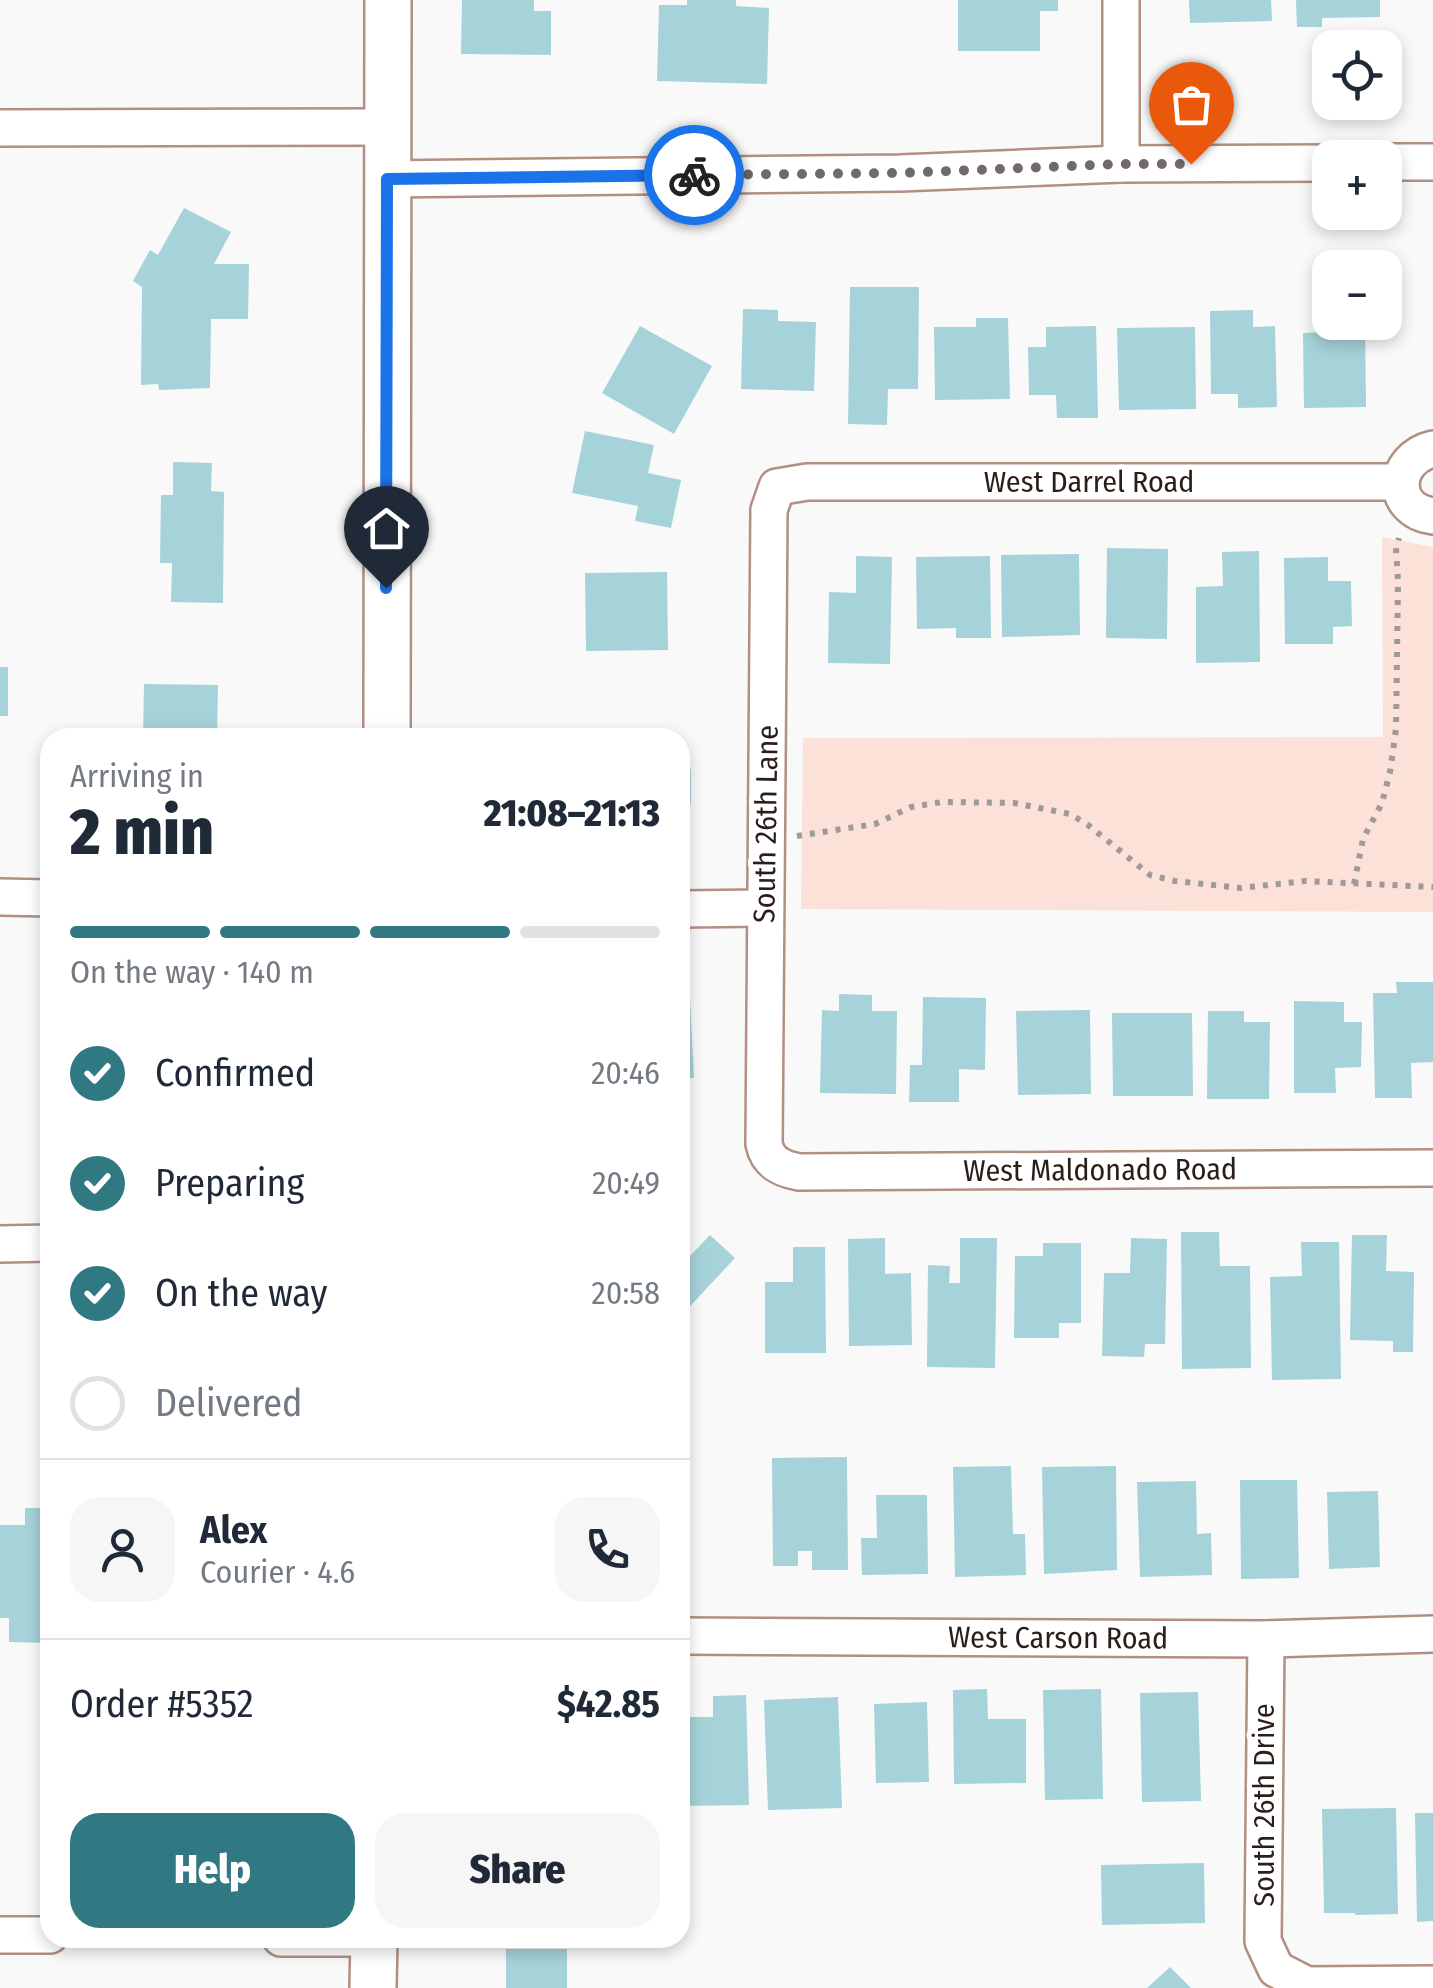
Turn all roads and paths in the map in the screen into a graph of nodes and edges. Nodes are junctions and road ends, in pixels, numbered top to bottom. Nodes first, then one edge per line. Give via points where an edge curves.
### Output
1 (388, 0) edge
2 (1121, 0) edge
3 (387, 127) junction
4 (0, 128) edge
5 (1402, 162) edge
6 (1433, 162) edge
7 (1312, 163) edge
8 (1121, 164) junction
9 (387, 179) junction
10 (1433, 449) edge
11 (776, 487) joint
12 (1416, 503) edge
13 (387, 728) edge
14 (766, 840) junction
15 (1354, 884) junction
16 (1433, 887) edge
17 (0, 897) edge
18 (40, 898) edge
19 (765, 908) junction
20 (690, 909) edge
21 (770, 1160) joint
22 (1433, 1168) edge
23 (40, 1243) edge
24 (0, 1244) edge
25 (1433, 1634) edge
26 (690, 1636) edge
27 (1266, 1639) junction
28 (40, 1935) edge
29 (1, 1937) edge
30 (374, 1948) edge
31 (1433, 1984) edge
32 (373, 1988) edge

1 - 3 main road
2 - 8 street
3 - 4 street
3 - 9 main road
5 - 6 street
7 - 8 street
8 - 9 street
9 - 13 main road
10 - 12 street via 1404,468
11 - 12 street, West Darrel Road via 807,482
11 - 14 street, South 26th Lane via 768,510
12 - 15 path via 1396,548 1390,772 1363,839
14 - 15 path via 875,824 910,807 942,802 1014,803 1070,814 1150,875 1175,881 1240,888
14 - 19 street, South 26th Lane
15 - 16 path
17 - 18 street
19 - 20 street
19 - 21 street, South 26th Lane via 764,1144
21 - 22 street, West Maldonado Road via 799,1172
23 - 24 street
25 - 27 street, West Carson Road
26 - 27 street, West Carson Road
27 - 31 street, South 26th Drive via 1263,1941 1276,1969 1308,1985
28 - 29 street
30 - 32 main road

